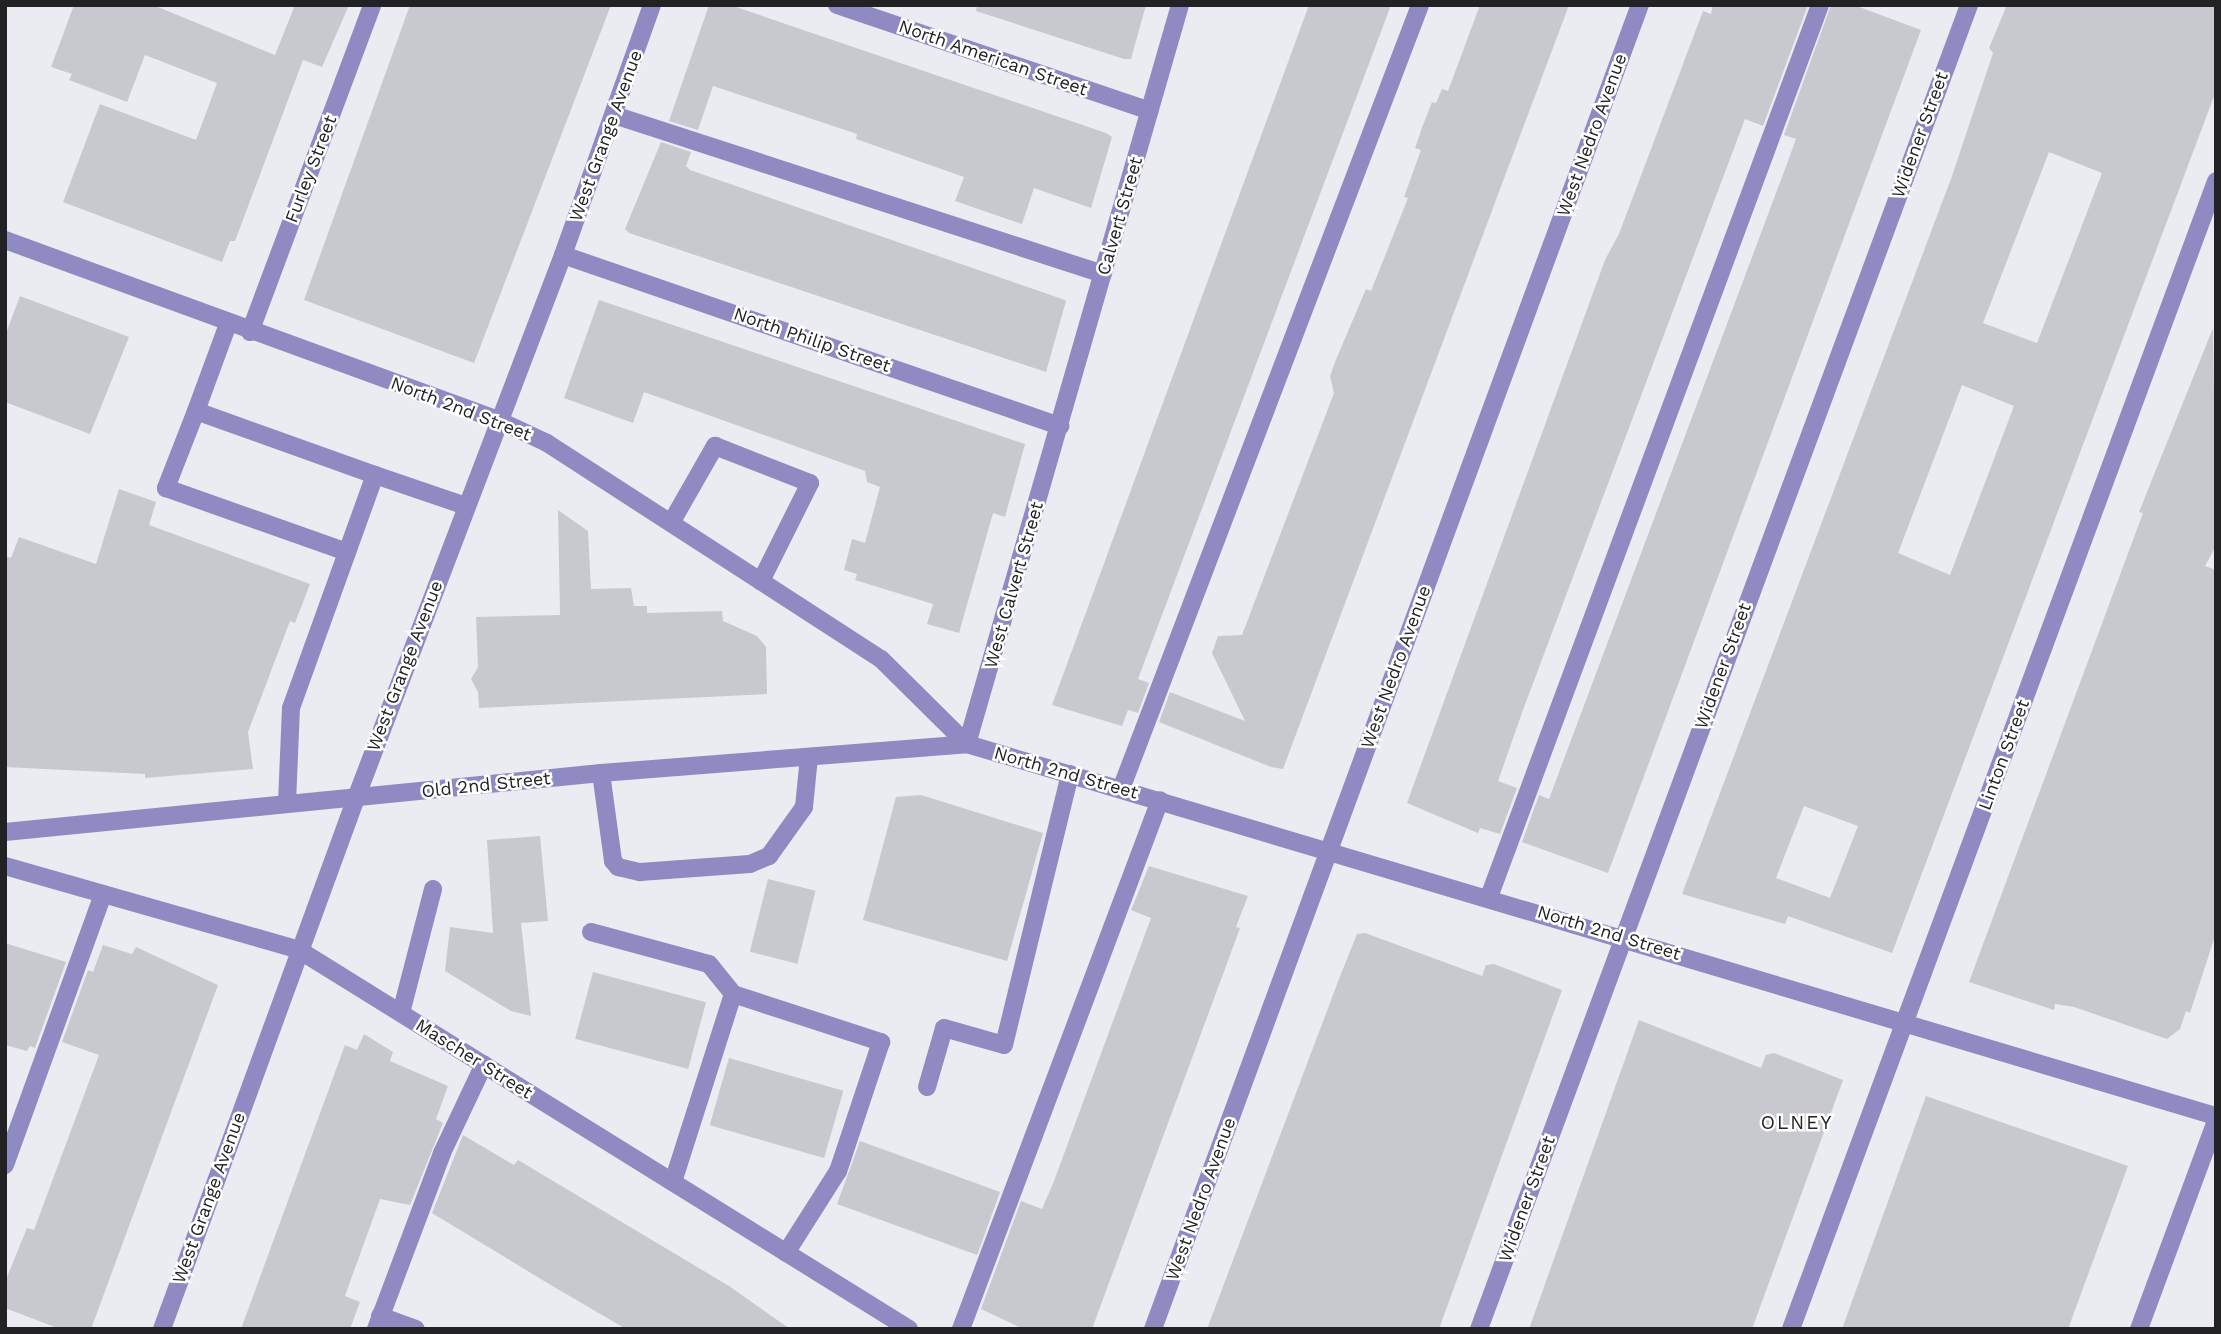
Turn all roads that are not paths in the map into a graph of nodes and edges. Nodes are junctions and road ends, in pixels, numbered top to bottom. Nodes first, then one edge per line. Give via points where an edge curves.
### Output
1 (372, 5) edge
2 (652, 5) edge
3 (837, 5) edge
4 (1180, 5) edge
5 (1420, 5) edge
6 (1640, 5) edge
7 (1820, 5) edge
8 (1969, 5) edge
9 (1150, 111) junction
10 (614, 114) junction
11 (2216, 181) edge
12 (5, 240) edge
13 (563, 255) junction
14 (1103, 274) junction
15 (228, 324) junction
16 (250, 332) junction
17 (196, 411) junction
18 (498, 420) junction
19 (1060, 426) junction
20 (375, 475) junction
21 (466, 506) junction
22 (671, 523) junction
23 (347, 552) junction
24 (761, 581) junction
25 (967, 744) junction
26 (809, 757) junction
27 (601, 773) junction
28 (1070, 774) junction
29 (1121, 789) junction
30 (356, 798) junction
31 (1160, 800) junction
32 (287, 803) junction
33 (5, 832) edge
34 (1328, 851) junction
35 (5, 866) edge
36 (433, 889) dead end
37 (103, 894) junction
38 (1489, 897) junction
39 (591, 932) dead end
40 (1622, 937) junction
41 (299, 950) junction
42 (733, 994) junction
43 (401, 1013) junction
44 (1904, 1025) junction
45 (484, 1064) junction
46 (927, 1087) dead end
47 (2216, 1116) edge
48 (13, 1118) edge
49 (2216, 1121) edge
50 (5, 1165) edge
51 (673, 1182) junction
52 (786, 1253) junction
53 (378, 1323) edge
54 (162, 1329) edge
55 (416, 1329) edge
56 (909, 1329) edge
57 (961, 1329) edge
58 (1153, 1329) edge
59 (1479, 1329) edge
60 (1791, 1329) edge
61 (2139, 1329) edge

1 - 16 street, Furley Street
2 - 10 street, West Grange Avenue
3 - 9 street, North American Street
4 - 9 street, Calvert Street
5 - 29 street
6 - 34 street, West Nedro Avenue
7 - 38 street
8 - 40 street, Widener Street
9 - 14 street, Calvert Street
10 - 13 street, West Grange Avenue
10 - 14 street
11 - 44 street, Linton Street
12 - 15 street, North 2nd Street
13 - 18 street, West Grange Avenue
13 - 19 street, North Philip Street
14 - 19 street, Calvert Street
15 - 16 street, North 2nd Street
15 - 17 street
16 - 18 street, North 2nd Street
17 - 20 street
17 - 23 street via 166,488
18 - 21 street, West Grange Avenue
18 - 22 street, North 2nd Street via 547,443
19 - 25 street, West Calvert Street
20 - 21 street
20 - 23 street
21 - 30 street, West Grange Avenue
22 - 24 street, North 2nd Street
22 - 24 street via 715,446 810,482
23 - 32 street via 291,708
24 - 25 street, North 2nd Street via 881,659
25 - 26 street, Old 2nd Street
25 - 28 street, North 2nd Street
26 - 27 street, Old 2nd Street
26 - 27 street via 804,807 769,856 750,864 640,872 618,867 612,861
27 - 30 street, Old 2nd Street
28 - 29 street, North 2nd Street
28 - 46 street via 1004,1045 944,1028
29 - 31 street, North 2nd Street
30 - 32 street, Old 2nd Street
30 - 41 street, West Grange Avenue
31 - 34 street, North 2nd Street
31 - 57 street
32 - 33 street, Old 2nd Street
34 - 38 street, North 2nd Street
34 - 58 street, West Nedro Avenue
35 - 37 street, Mascher Street
36 - 43 street
37 - 41 street, Mascher Street
37 - 48 street
38 - 40 street, North 2nd Street
39 - 42 street via 709,964
40 - 44 street, North 2nd Street
40 - 59 street, Widener Street
41 - 43 street, Mascher Street
41 - 54 street, West Grange Avenue
42 - 51 street
42 - 52 street via 881,1042 838,1171
43 - 45 street, Mascher Street
44 - 47 street, North 2nd Street
44 - 60 street, Linton Street
45 - 51 street, Mascher Street
45 - 53 street via 442,1153
48 - 50 street
49 - 61 street
51 - 52 street, Mascher Street
52 - 56 street, Mascher Street
53 - 55 street

